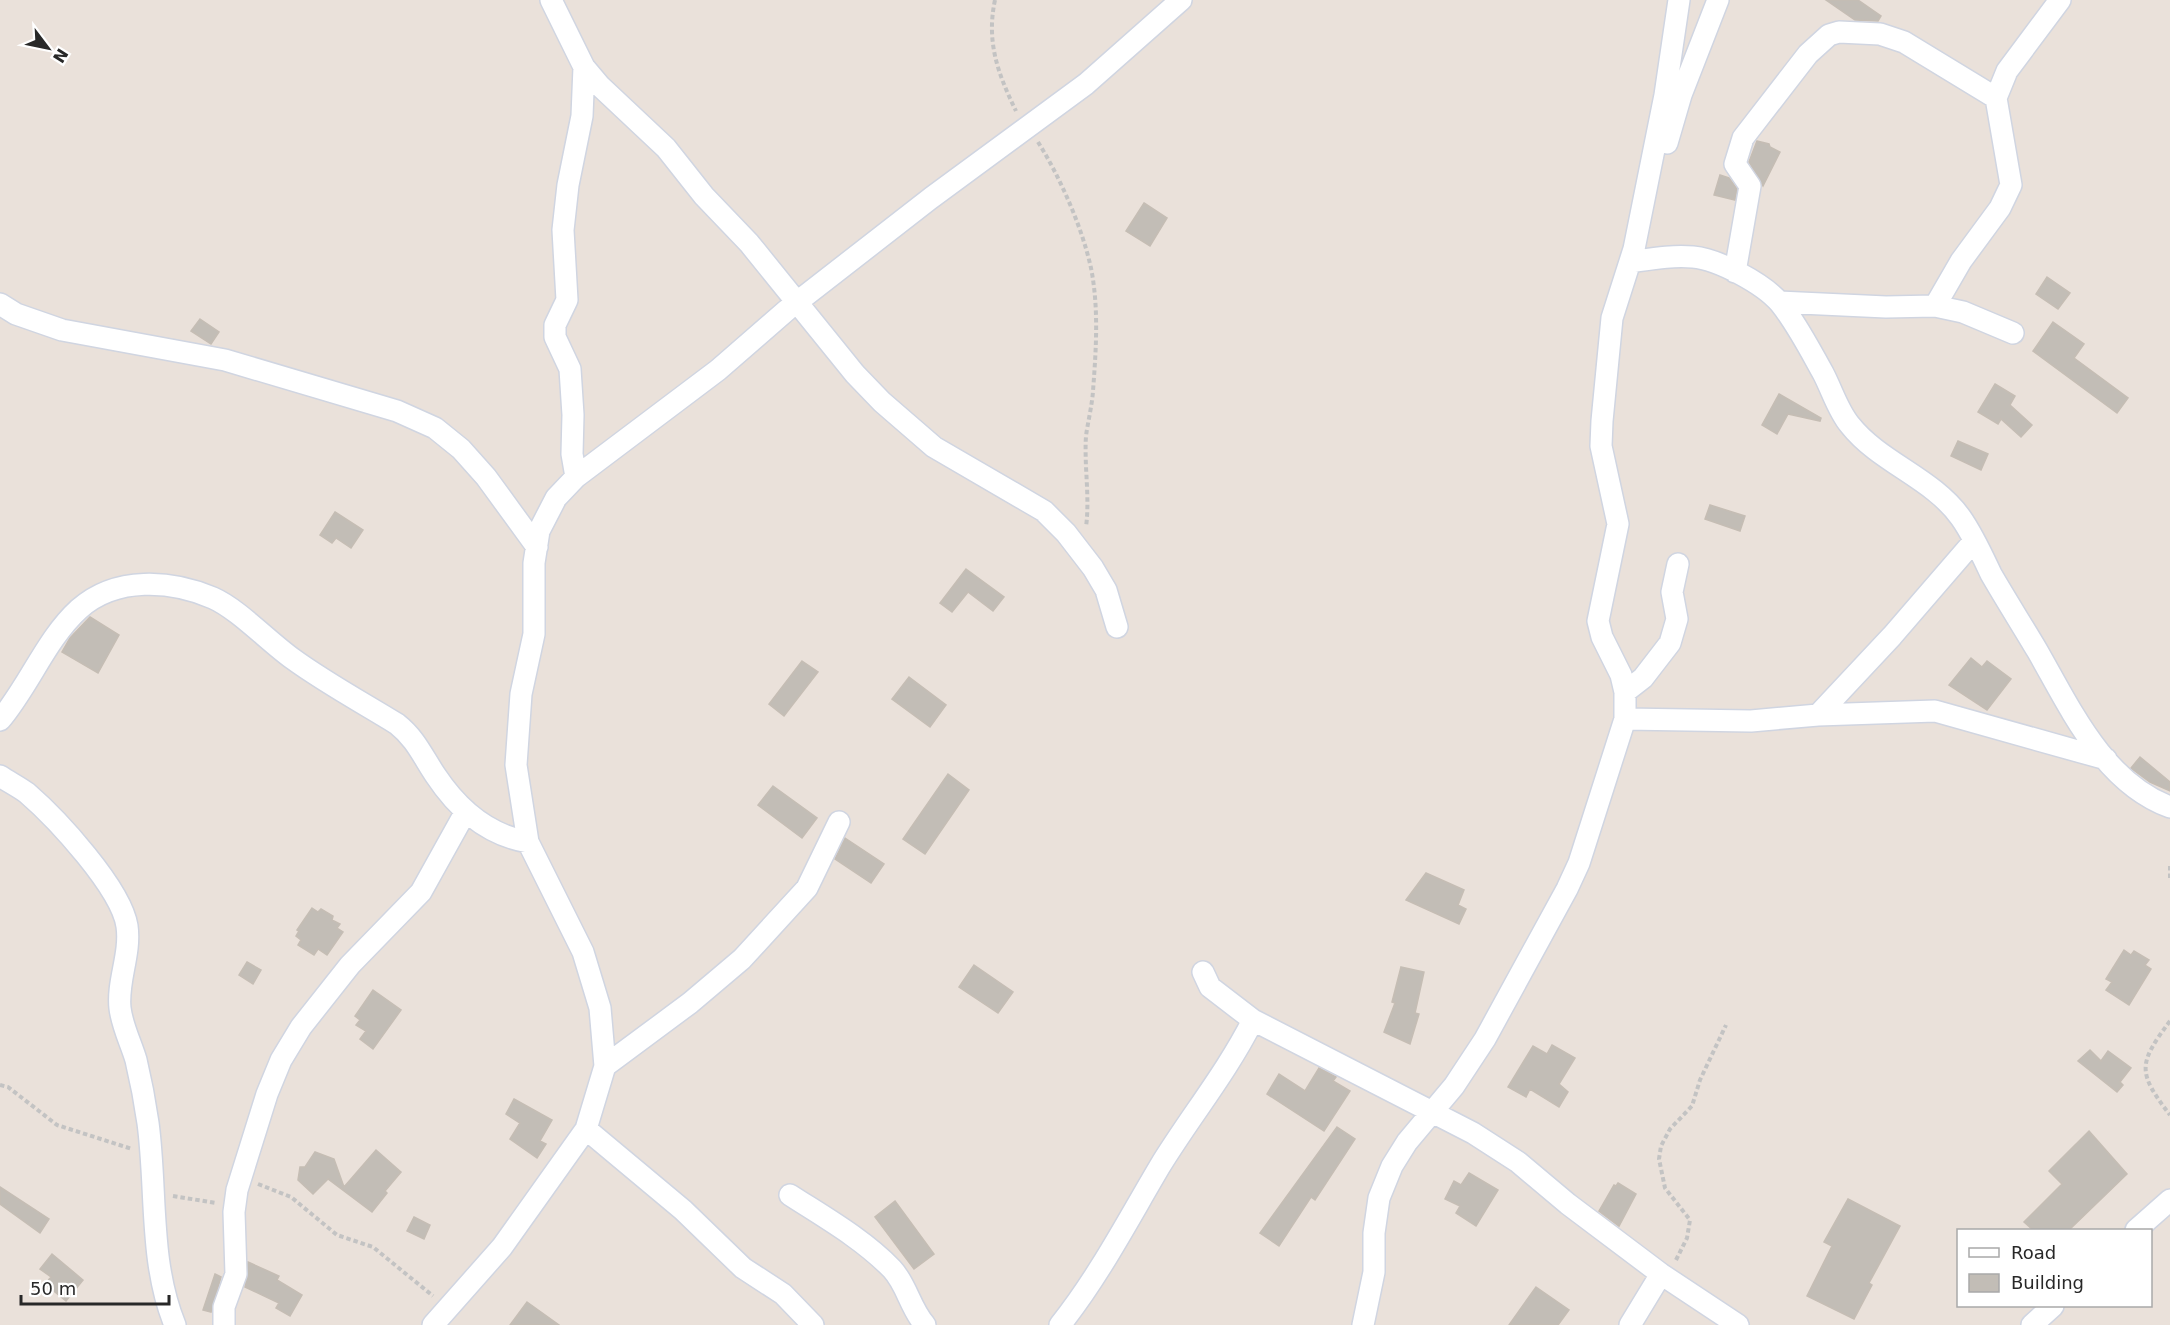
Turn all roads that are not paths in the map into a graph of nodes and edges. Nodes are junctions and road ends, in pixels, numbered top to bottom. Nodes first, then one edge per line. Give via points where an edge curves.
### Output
1 (551, 0) edge
2 (1181, 0) edge
3 (1679, 0) edge
4 (1718, 0) edge
5 (2060, 0) edge
6 (584, 67) junction
7 (1996, 98) junction
8 (1632, 254) junction
9 (1736, 272) junction
10 (1779, 302) junction
11 (796, 303) junction
12 (0, 304) edge
13 (1935, 306) junction
14 (2013, 333) dead end
15 (576, 477) junction
16 (1974, 542) junction
17 (537, 547) junction
18 (1678, 564) dead end
19 (1117, 627) dead end
20 (1625, 692) junction
21 (1818, 715) junction
22 (1625, 719) junction
23 (0, 720) edge
24 (2106, 759) junction
25 (0, 776) edge
26 (2170, 807) edge
27 (466, 811) junction
28 (838, 822) dead end
29 (528, 842) junction
30 (1203, 972) dead end
31 (1253, 1020) junction
32 (605, 1066) junction
33 (1432, 1113) junction
34 (586, 1129) junction
35 (790, 1195) dead end
36 (2170, 1200) edge
37 (2137, 1229) edge
38 (1663, 1275) junction
39 (2051, 1307) edge
40 (438, 1319) edge
41 (175, 1325) edge
42 (224, 1325) edge
43 (813, 1325) edge
44 (925, 1325) edge
45 (1060, 1325) edge
46 (1363, 1325) edge
47 (1630, 1325) edge
48 (1738, 1325) edge
49 (2032, 1325) edge

1 - 6 street
2 - 11 street via 1086,84
3 - 8 street via 1665,95
4 - 8 street via 1682,95
5 - 7 street via 2007,71
6 - 11 street via 666,148
6 - 15 street via 582,116 563,230 567,300 555,325 555,337 570,369
7 - 9 street via 1904,42 1863,32 1829,35 1808,54 1743,138 1735,164 1750,186
7 - 13 street via 2011,185
8 - 9 street via 1694,257
8 - 20 street via 1612,318 1602,421 1601,446 1618,524 1598,621
9 - 10 street
10 - 13 street
10 - 16 street via 1848,423 1879,453 1950,505
11 - 15 street via 718,370
11 - 19 street via 855,374 906,424 954,459 1044,511 1086,557 1106,590
12 - 17 street via 16,314 62,330 225,360 397,411 435,428 486,477
13 - 14 street via 1964,312
15 - 17 street via 556,498 539,531
16 - 21 street
16 - 24 street via 2069,706
17 - 29 street via 534,634 520,694 516,745
18 - 20 street via 1672,592 1677,619 1670,643 1654,666
20 - 22 street
21 - 22 street via 1751,721
21 - 24 street via 1935,711
22 - 33 street via 1567,889 1485,1039
23 - 27 street via 79,609 104,592 126,585 171,585 214,599 293,659 413,737 436,775
24 - 26 street via 2136,789
25 - 41 street via 25,792 59,823 122,906 127,943 119,999 121,1016 148,1123 160,1272 165,1301
27 - 29 street via 509,839
27 - 42 street via 421,892 350,966 301,1027 281,1060 237,1190 236,1274 224,1307
28 - 32 street via 807,888 742,959
29 - 32 street via 583,952 600,1008
30 - 31 street via 1210,987
31 - 33 street
31 - 45 street via 1236,1054 1177,1139 1131,1219
32 - 34 street
33 - 38 street via 1518,1162
33 - 46 street via 1397,1158 1379,1198 1374,1272
34 - 40 street via 502,1247
34 - 43 street via 683,1210 743,1268 783,1294
35 - 44 street via 846,1232 892,1270 914,1313
36 - 37 street
38 - 47 street
38 - 48 street
39 - 49 street

